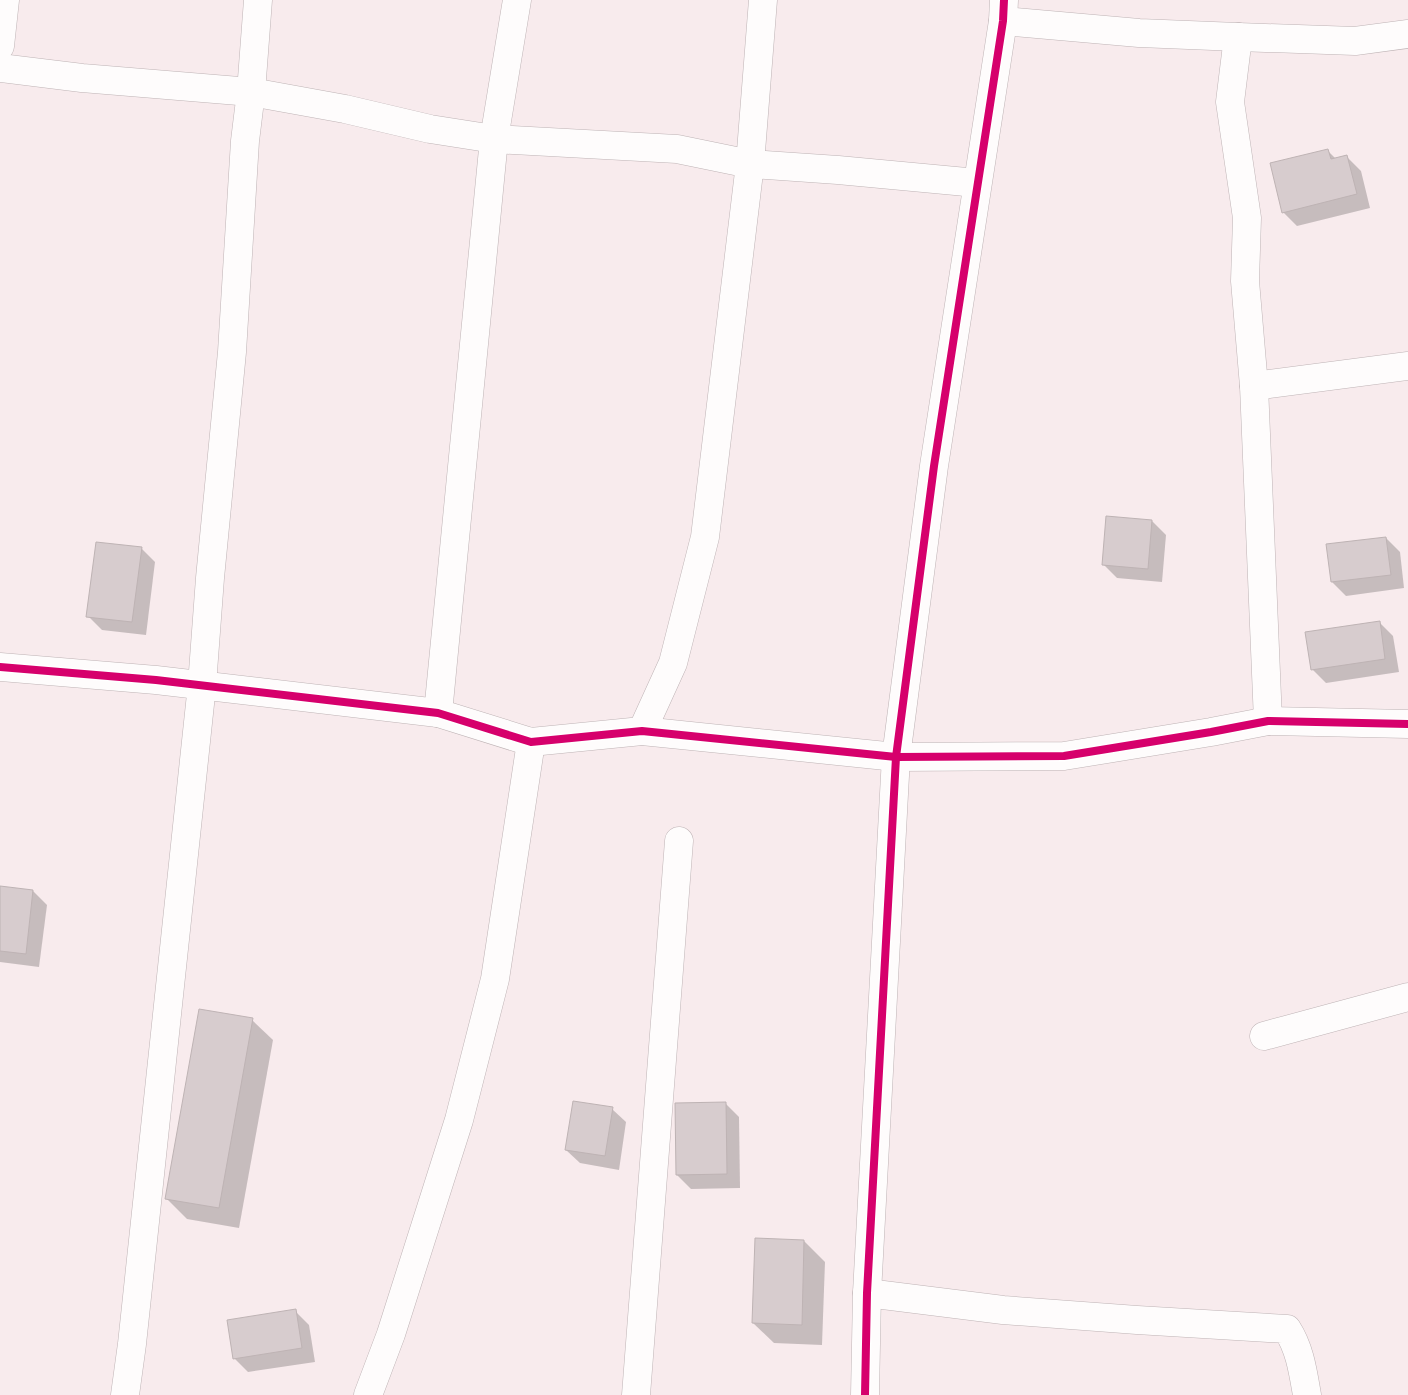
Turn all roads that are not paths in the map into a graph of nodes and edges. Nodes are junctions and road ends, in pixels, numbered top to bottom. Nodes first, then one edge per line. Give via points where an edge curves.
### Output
1 (5, 0) edge
2 (258, 0) edge
3 (517, 0) edge
4 (762, 0) edge
5 (1004, 11) edge
6 (1408, 34) edge
7 (1238, 37) junction
8 (0, 46) edge
9 (0, 68) edge
10 (252, 92) junction
11 (494, 139) junction
12 (750, 164) junction
13 (977, 183) junction
14 (1408, 366) edge
15 (1254, 386) junction
16 (0, 667) edge
17 (202, 685) junction
18 (438, 713) junction
19 (1268, 721) junction
20 (1408, 724) edge
21 (642, 731) junction
22 (531, 742) junction
23 (896, 757) junction
24 (679, 841) dead end
25 (1408, 997) edge
26 (1264, 1036) dead end
27 (867, 1293) junction
28 (125, 1395) edge
29 (368, 1395) edge
30 (636, 1395) edge
31 (865, 1395) edge
32 (1307, 1395) edge

1 - 8 street
2 - 10 street
3 - 11 street
4 - 12 street
5 - 7 street via 1138,33
5 - 13 street
6 - 7 street via 1355,41
7 - 15 street via 1230,102 1247,218 1245,281
9 - 10 street
10 - 11 street
10 - 17 street via 245,141 232,352
11 - 12 street via 677,150
11 - 18 street
12 - 13 street
12 - 21 street via 705,537 674,663
13 - 23 street via 934,466
14 - 15 street
15 - 19 street
16 - 17 street
17 - 18 street
17 - 28 street
18 - 22 street
19 - 20 street
19 - 23 street via 1064,756
21 - 22 street
21 - 23 street
22 - 29 street via 496,979 459,1120 391,1334
23 - 27 street
24 - 30 street
25 - 26 street
27 - 31 street
27 - 32 street via 1003,1310 1287,1329 1298,1351

